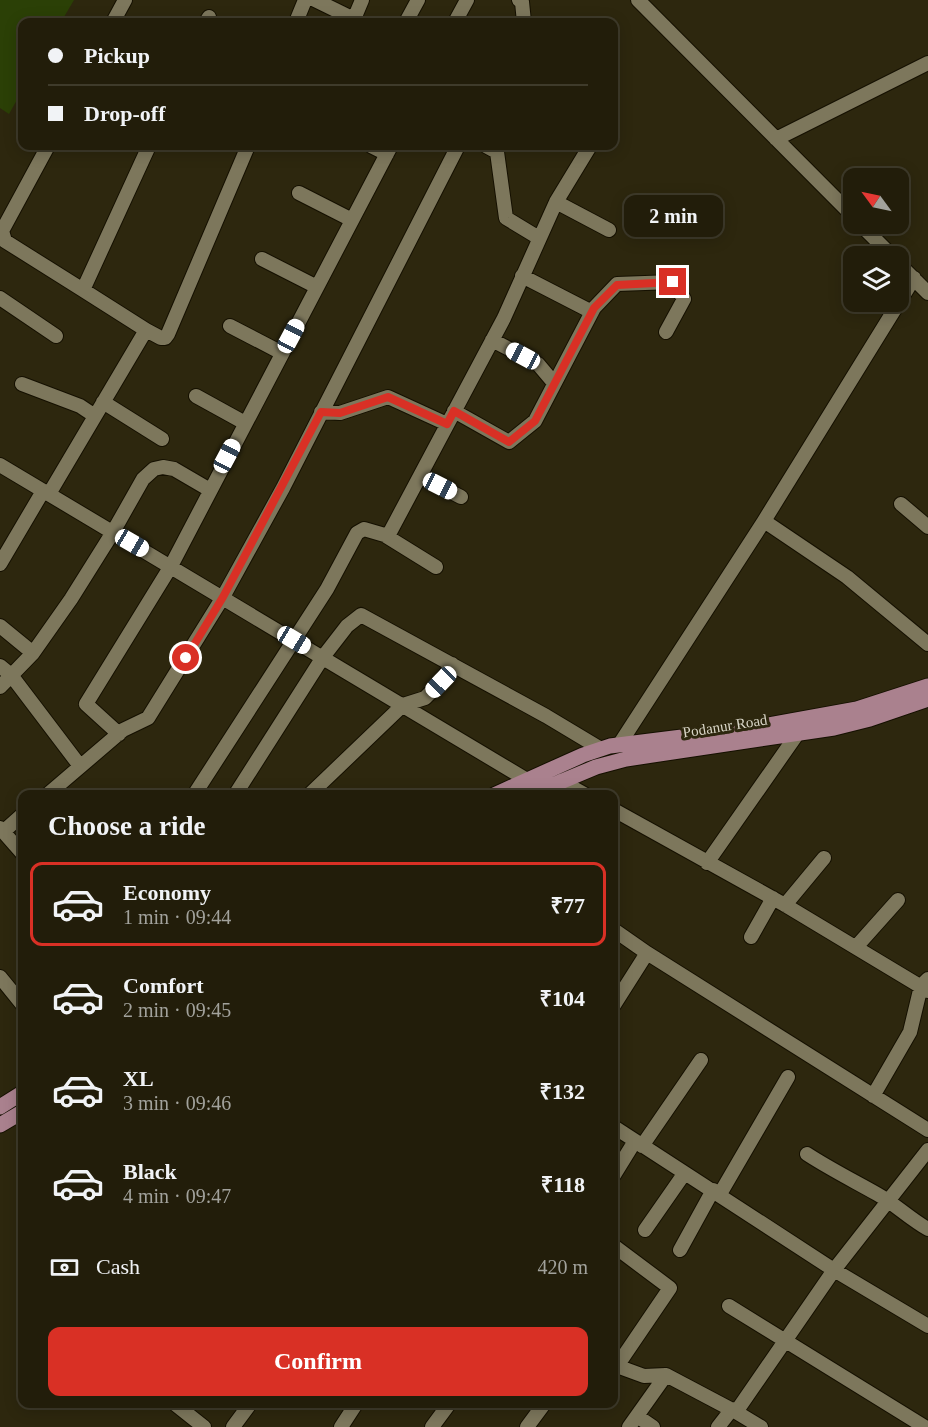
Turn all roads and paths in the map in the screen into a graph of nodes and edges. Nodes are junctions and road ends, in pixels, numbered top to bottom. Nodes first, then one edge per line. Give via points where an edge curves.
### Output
1 (125, 0) edge
2 (305, 0) edge
3 (315, 0) edge
4 (362, 0) edge
5 (418, 0) edge
6 (467, 0) edge
7 (519, 0) edge
8 (638, 0) edge
9 (115, 18) edge
10 (298, 18) edge
11 (351, 18) edge
12 (358, 18) edge
13 (408, 18) edge
14 (457, 18) edge
15 (524, 18) edge
16 (928, 63) edge
17 (776, 139) junction
18 (46, 150) edge
19 (147, 150) edge
20 (246, 150) edge
21 (389, 150) edge
22 (456, 150) edge
23 (493, 150) edge
24 (588, 150) edge
25 (299, 193) dead end
26 (556, 202) junction
27 (843, 206) edge
28 (3, 220) edge
29 (352, 220) junction
30 (609, 230) dead end
31 (870, 234) edge
32 (539, 238) junction
33 (882, 246) edge
34 (262, 259) dead end
35 (909, 273) edge
36 (522, 276) junction
37 (914, 278) junction
38 (317, 287) junction
39 (82, 290) junction
40 (928, 293) edge
41 (0, 298) edge
42 (592, 312) junction
43 (230, 326) dead end
44 (146, 330) junction
45 (666, 332) dead end
46 (56, 336) dead end
47 (492, 340) junction
48 (282, 353) junction
49 (554, 383) junction
50 (22, 384) dead end
51 (196, 396) dead end
52 (103, 402) junction
53 (454, 411) junction
54 (321, 412) junction
55 (95, 416) junction
56 (245, 423) junction
57 (447, 424) junction
58 (162, 439) dead end
59 (0, 465) edge
60 (420, 476) junction
61 (210, 490) junction
62 (46, 492) junction
63 (461, 497) dead end
64 (902, 504) dead end
65 (764, 521) junction
66 (928, 527) edge
67 (113, 532) junction
68 (386, 536) junction
69 (0, 564) edge
70 (171, 566) junction
71 (436, 567) dead end
72 (223, 597) junction
73 (0, 626) edge
74 (294, 640) junction
75 (928, 644) edge
76 (33, 653) junction
77 (323, 657) junction
78 (452, 664) junction
79 (0, 666) edge
80 (11, 675) junction
81 (928, 686) edge
82 (0, 687) edge
83 (928, 699) edge
84 (403, 705) junction
85 (798, 733) junction
86 (118, 734) junction
87 (619, 745) junction
88 (601, 749) junction
89 (80, 766) junction
90 (561, 781) junction
91 (530, 789) edge
92 (52, 790) edge
93 (202, 790) edge
94 (239, 790) edge
95 (314, 790) edge
96 (577, 790) edge
97 (618, 812) edge
98 (18, 818) edge
99 (2, 830) edge
100 (18, 848) edge
101 (824, 858) dead end
102 (707, 863) junction
103 (898, 900) dead end
104 (779, 902) junction
105 (618, 933) edge
106 (751, 937) dead end
107 (856, 947) junction
108 (647, 953) junction
109 (0, 977) edge
110 (926, 985) edge
111 (18, 999) edge
112 (618, 999) edge
113 (701, 1060) dead end
114 (788, 1077) dead end
115 (18, 1096) edge
116 (873, 1096) junction
117 (0, 1107) edge
118 (18, 1114) edge
119 (0, 1125) edge
120 (618, 1130) edge
121 (928, 1130) edge
122 (639, 1144) junction
123 (928, 1149) edge
124 (807, 1154) dead end
125 (618, 1170) edge
126 (684, 1174) junction
127 (716, 1192) junction
128 (887, 1202) junction
129 (928, 1229) edge
130 (645, 1230) dead end
131 (680, 1250) dead end
132 (618, 1252) edge
133 (834, 1270) junction
134 (729, 1306) dead end
135 (928, 1326) edge
136 (785, 1341) junction
137 (618, 1361) edge
138 (618, 1366) edge
139 (666, 1375) junction
140 (180, 1408) edge
141 (247, 1408) edge
142 (353, 1408) edge
143 (447, 1408) edge
144 (537, 1408) edge
145 (734, 1410) junction
146 (633, 1422) edge
147 (204, 1427) edge
148 (232, 1427) edge
149 (341, 1427) edge
150 (432, 1427) edge
151 (527, 1427) edge
152 (653, 1427) edge
153 (718, 1427) edge
154 (761, 1427) edge
155 (925, 1427) edge

1 - 9 street
2 - 10 street
3 - 11 street
4 - 12 street
5 - 13 street
6 - 14 street
7 - 15 street
8 - 17 street
16 - 17 street
17 - 27 street
18 - 28 street
19 - 39 street
20 - 44 street via 168,334 161,338
21 - 29 street
22 - 54 street
23 - 32 street via 497,152 506,218
24 - 26 street
25 - 29 street
26 - 30 street
26 - 32 street
28 - 39 street via 5,241
29 - 38 street
31 - 33 street
32 - 36 street
34 - 38 street
35 - 37 street
36 - 42 street
36 - 47 street
37 - 40 street
37 - 65 street
38 - 48 street
39 - 44 street
41 - 46 street
42 - 45 street via 617,285 673,282 684,299
42 - 49 street
43 - 48 street
44 - 52 street
47 - 49 street via 538,364
47 - 53 street
48 - 56 street
49 - 53 street via 535,421 509,442
50 - 55 street via 80,406
51 - 56 street
52 - 55 street
52 - 58 street
53 - 57 street
54 - 57 street via 340,413 388,397
54 - 72 street
55 - 62 street
56 - 61 street
57 - 60 street
59 - 62 street
60 - 63 street
60 - 68 street
61 - 67 street via 174,469 154,469 142,479
61 - 70 street
62 - 67 street
62 - 69 street
64 - 66 street
65 - 75 street via 847,578
65 - 87 street
67 - 70 street
67 - 76 street
68 - 71 street
68 - 74 street via 364,529 357,533
70 - 72 street
70 - 86 street via 86,704
72 - 74 street
72 - 86 street via 148,718
73 - 76 street
74 - 77 street
74 - 93 street
76 - 80 street
77 - 78 street via 347,626 361,615
77 - 84 street
77 - 94 street
78 - 84 street via 425,698
78 - 88 street
79 - 80 street
80 - 82 street
80 - 89 street
81 - 87 main road via 846,711
83 - 85 main road, Podanur Road via 834,728
84 - 91 street
84 - 95 street
85 - 90 main road, Podanur Road via 626,759
85 - 102 street
86 - 89 street
87 - 88 main road
88 - 91 main road
89 - 92 street
90 - 91 main road, Podanur Road
90 - 96 street
97 - 102 street
98 - 99 street
99 - 100 street
101 - 104 street
102 - 104 street
103 - 107 street
104 - 106 street
104 - 107 street
105 - 108 street
107 - 110 street
108 - 112 street
108 - 116 street
109 - 111 street
110 - 116 street via 910,1032
113 - 122 street
114 - 127 street
115 - 117 main road
116 - 121 street
118 - 119 main road
120 - 122 street
122 - 125 street
122 - 126 street
123 - 128 street
124 - 128 street
126 - 127 street
126 - 130 street
127 - 131 street
127 - 133 street
128 - 129 street
128 - 133 street
132 - 137 street via 670,1288
133 - 135 street
133 - 136 street
134 - 136 street
136 - 145 street
136 - 155 street
138 - 139 street via 644,1376
139 - 145 street
139 - 146 street
140 - 147 street
141 - 148 street
142 - 149 street
143 - 150 street
144 - 151 street
145 - 153 street
145 - 154 street
146 - 152 street

